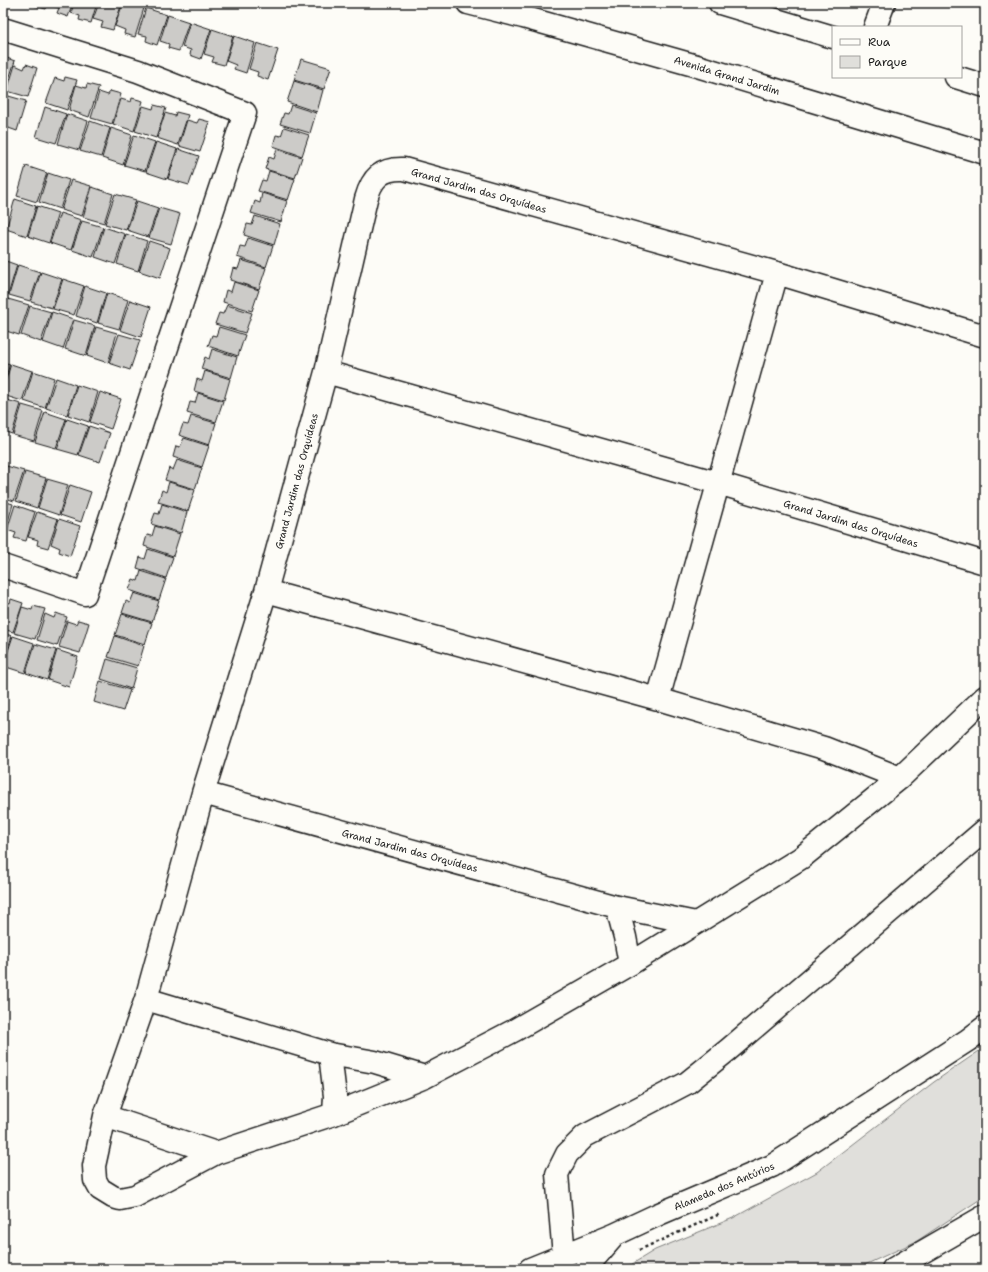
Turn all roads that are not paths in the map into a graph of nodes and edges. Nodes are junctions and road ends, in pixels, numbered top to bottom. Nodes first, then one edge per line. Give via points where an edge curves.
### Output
1 (468, 3) edge
2 (884, 3) edge
3 (726, 4) edge
4 (875, 26) edge
5 (3, 29) edge
6 (832, 37) edge
7 (959, 78) edge
8 (985, 86) edge
9 (985, 153) edge
10 (777, 273) junction
11 (985, 336) edge
12 (326, 372) junction
13 (718, 483) junction
14 (985, 564) edge
15 (3, 566) edge
16 (266, 590) junction
17 (985, 697) edge
18 (658, 699) junction
19 (900, 778) junction
20 (204, 793) junction
21 (985, 830) edge
22 (617, 907) junction
23 (696, 923) junction
24 (630, 964) junction
25 (146, 999) junction
26 (985, 1027) edge
27 (330, 1054) junction
28 (425, 1076) junction
29 (334, 1114) junction
30 (105, 1116) junction
31 (216, 1153) junction
32 (985, 1216) edge
33 (614, 1235) junction
34 (564, 1256) junction
35 (530, 1269) edge
36 (585, 1269) edge
37 (893, 1269) edge

1 - 9 street, Avenida Grand Jardim via 689,64
2 - 4 street
3 - 6 street
5 - 15 street via 138,71 245,113 85,594
7 - 8 street
10 - 11 street, Grand Jardim das Orquídeas
10 - 12 street, Grand Jardim das Orquídeas via 412,171 393,168 374,180 369,188
10 - 13 street
12 - 13 street, Grand Jardim das Orquídeas
12 - 16 street, Grand Jardim das Orquídeas
13 - 14 street, Grand Jardim das Orquídeas
13 - 18 street
16 - 18 street
16 - 20 street, Grand Jardim das Orquídeas
17 - 19 street, Grand Jardim das Orquídeas
18 - 19 street via 824,748
19 - 23 street, Grand Jardim das Orquídeas via 802,858
20 - 22 street, Grand Jardim das Orquídeas
20 - 25 street, Grand Jardim das Orquídeas
21 - 34 street via 688,1083 585,1136 567,1154 557,1174
22 - 23 street, Grand Jardim das Orquídeas
22 - 24 street
23 - 24 street, Grand Jardim das Orquídeas
24 - 28 street, Grand Jardim das Orquídeas via 515,1030
25 - 27 street
25 - 30 street, Grand Jardim das Orquídeas
26 - 33 street, Alameda dos Antúrios via 772,1166
27 - 28 street via 375,1062
27 - 29 street via 335,1096
28 - 29 street, Grand Jardim das Orquídeas
29 - 31 street, Grand Jardim das Orquídeas
30 - 31 street
30 - 31 street, Grand Jardim das Orquídeas via 94,1166 95,1180 100,1189 113,1197 120,1199 136,1196
32 - 37 street
33 - 34 street, Alameda dos Antúrios
33 - 36 street
34 - 35 street, Alameda dos Antúrios

